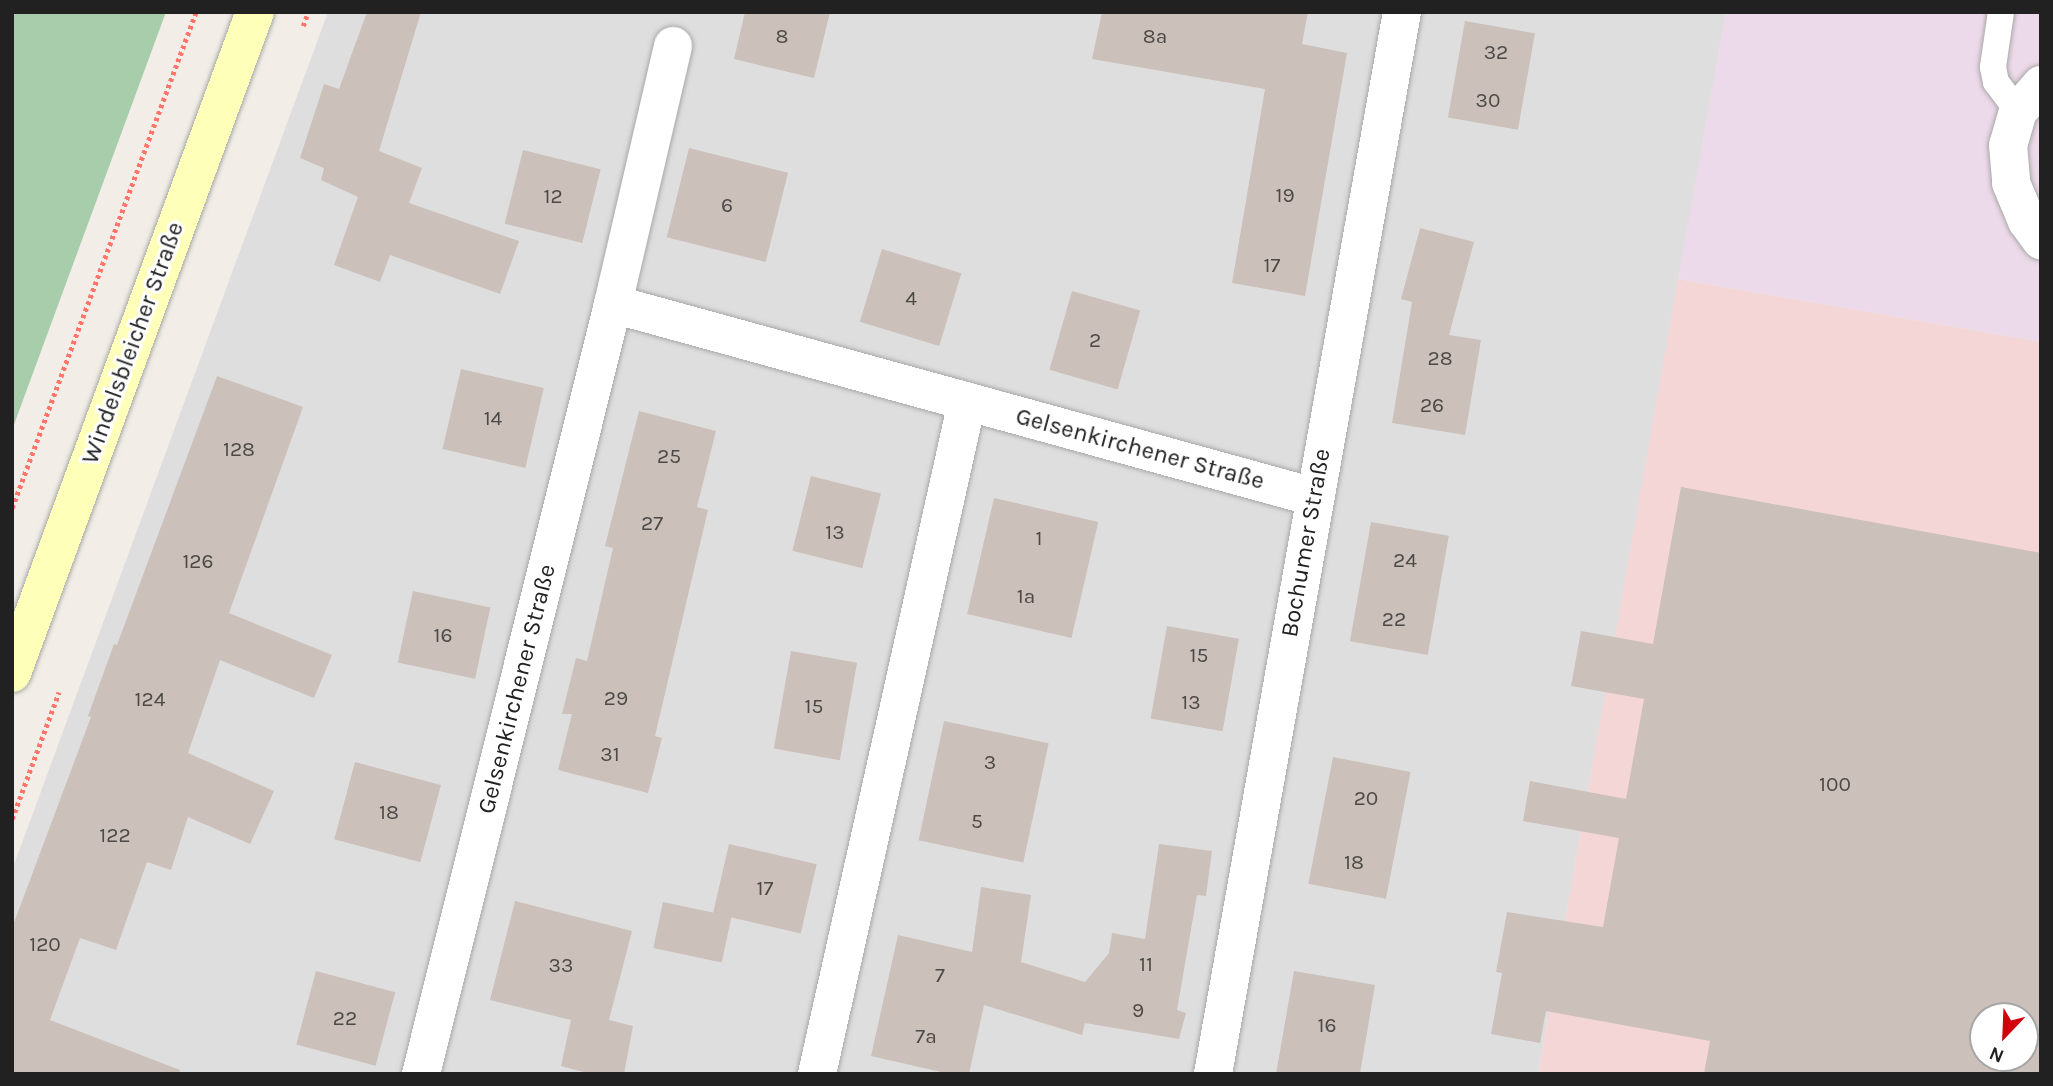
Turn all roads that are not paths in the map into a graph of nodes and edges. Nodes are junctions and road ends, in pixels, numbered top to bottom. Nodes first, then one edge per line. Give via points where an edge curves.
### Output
1 (255, 12) edge
2 (1402, 12) edge
3 (2001, 12) edge
4 (673, 46) dead end
5 (2029, 98) edge
6 (2041, 240) edge
7 (613, 304) junction
8 (967, 402) junction
9 (1314, 497) junction
10 (12, 673) edge
11 (421, 1074) edge
12 (817, 1074) edge
13 (1213, 1074) edge

1 - 10 main road, Windelsbleicher Straße
2 - 9 street, Bochumer Straße
3 - 5 lane via 1993,67 1996,82
4 - 7 street, Gelsenkirchener Straße
5 - 6 street via 2008,145 2011,183 2027,221
7 - 8 street, Gelsenkirchener Straße
7 - 11 street, Gelsenkirchener Straße
8 - 9 street, Gelsenkirchener Straße
8 - 12 street
9 - 13 street, Bochumer Straße

